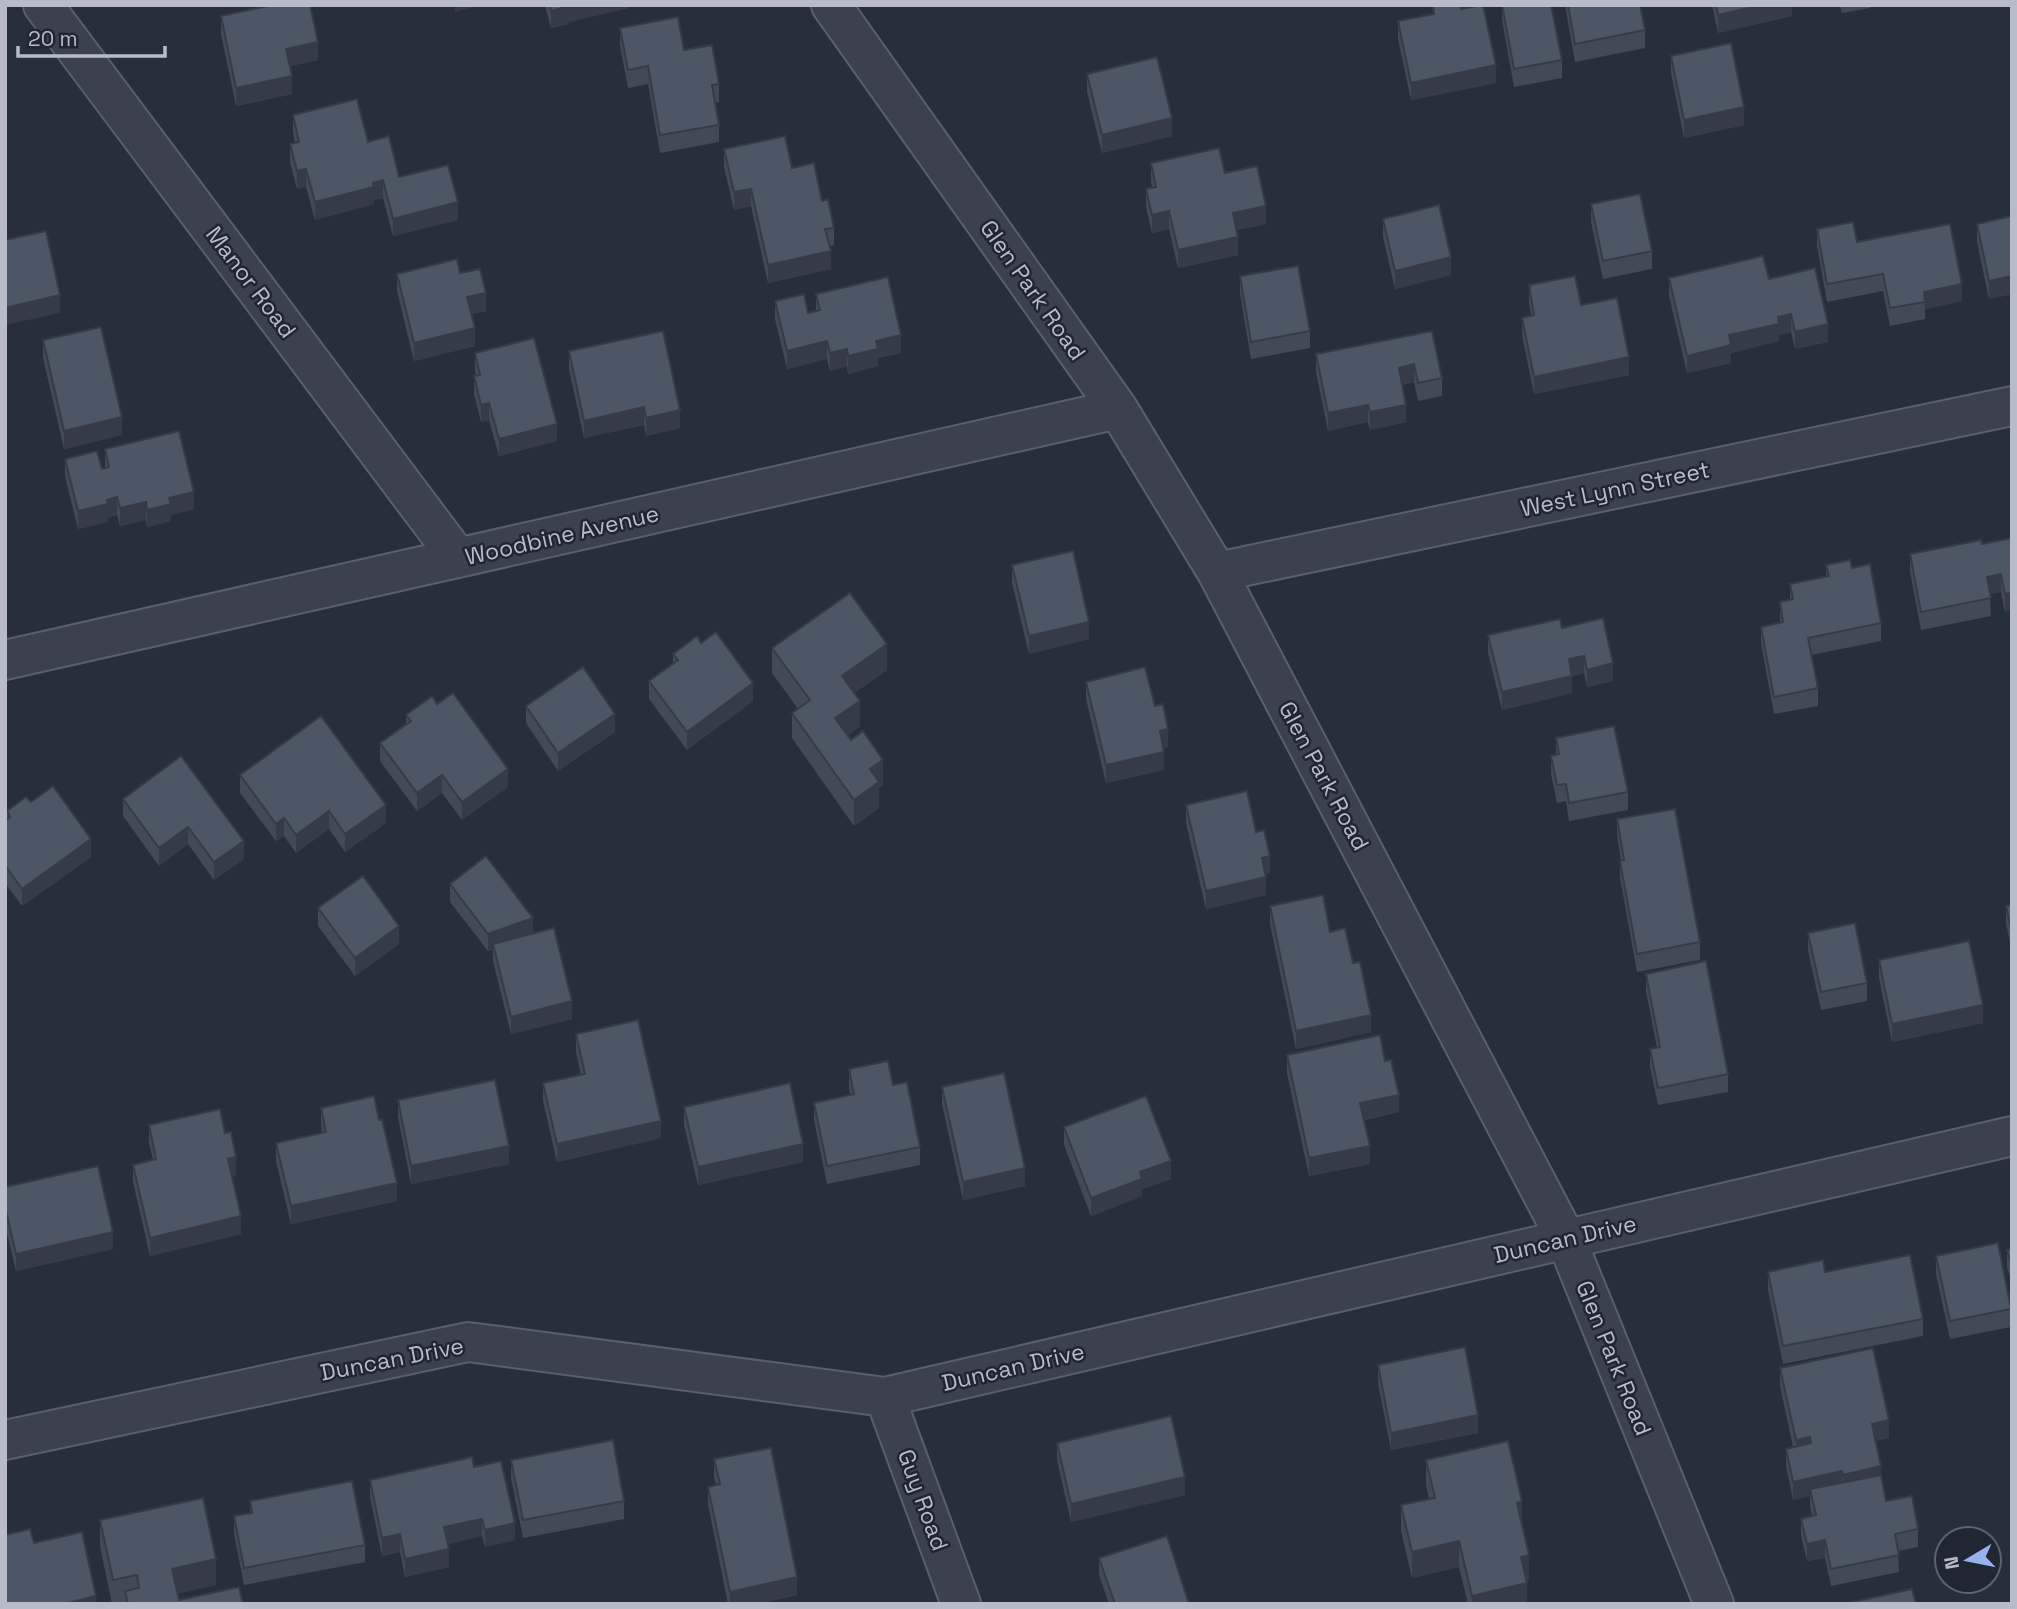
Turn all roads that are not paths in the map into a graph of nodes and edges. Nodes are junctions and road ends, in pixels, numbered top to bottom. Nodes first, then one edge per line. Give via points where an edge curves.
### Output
1 (43, 5) edge
2 (831, 5) edge
3 (2012, 406) edge
4 (1118, 410) junction
5 (458, 558) junction
6 (1217, 572) junction
7 (5, 660) edge
8 (2012, 1136) edge
9 (1566, 1239) junction
10 (885, 1397) junction
11 (5, 1440) edge
12 (961, 1604) edge
13 (1714, 1604) edge

1 - 5 street, Manor Road
2 - 4 street, Glen Park Road
3 - 6 street, West Lynn Street
4 - 5 street, Woodbine Avenue
4 - 6 street, Glen Park Road
5 - 7 street, Woodbine Avenue
6 - 9 street, Glen Park Road
8 - 9 street, Duncan Drive
9 - 10 street, Duncan Drive
9 - 13 street, Glen Park Road
10 - 11 street, Duncan Drive via 468,1342
10 - 12 street, Guy Road

